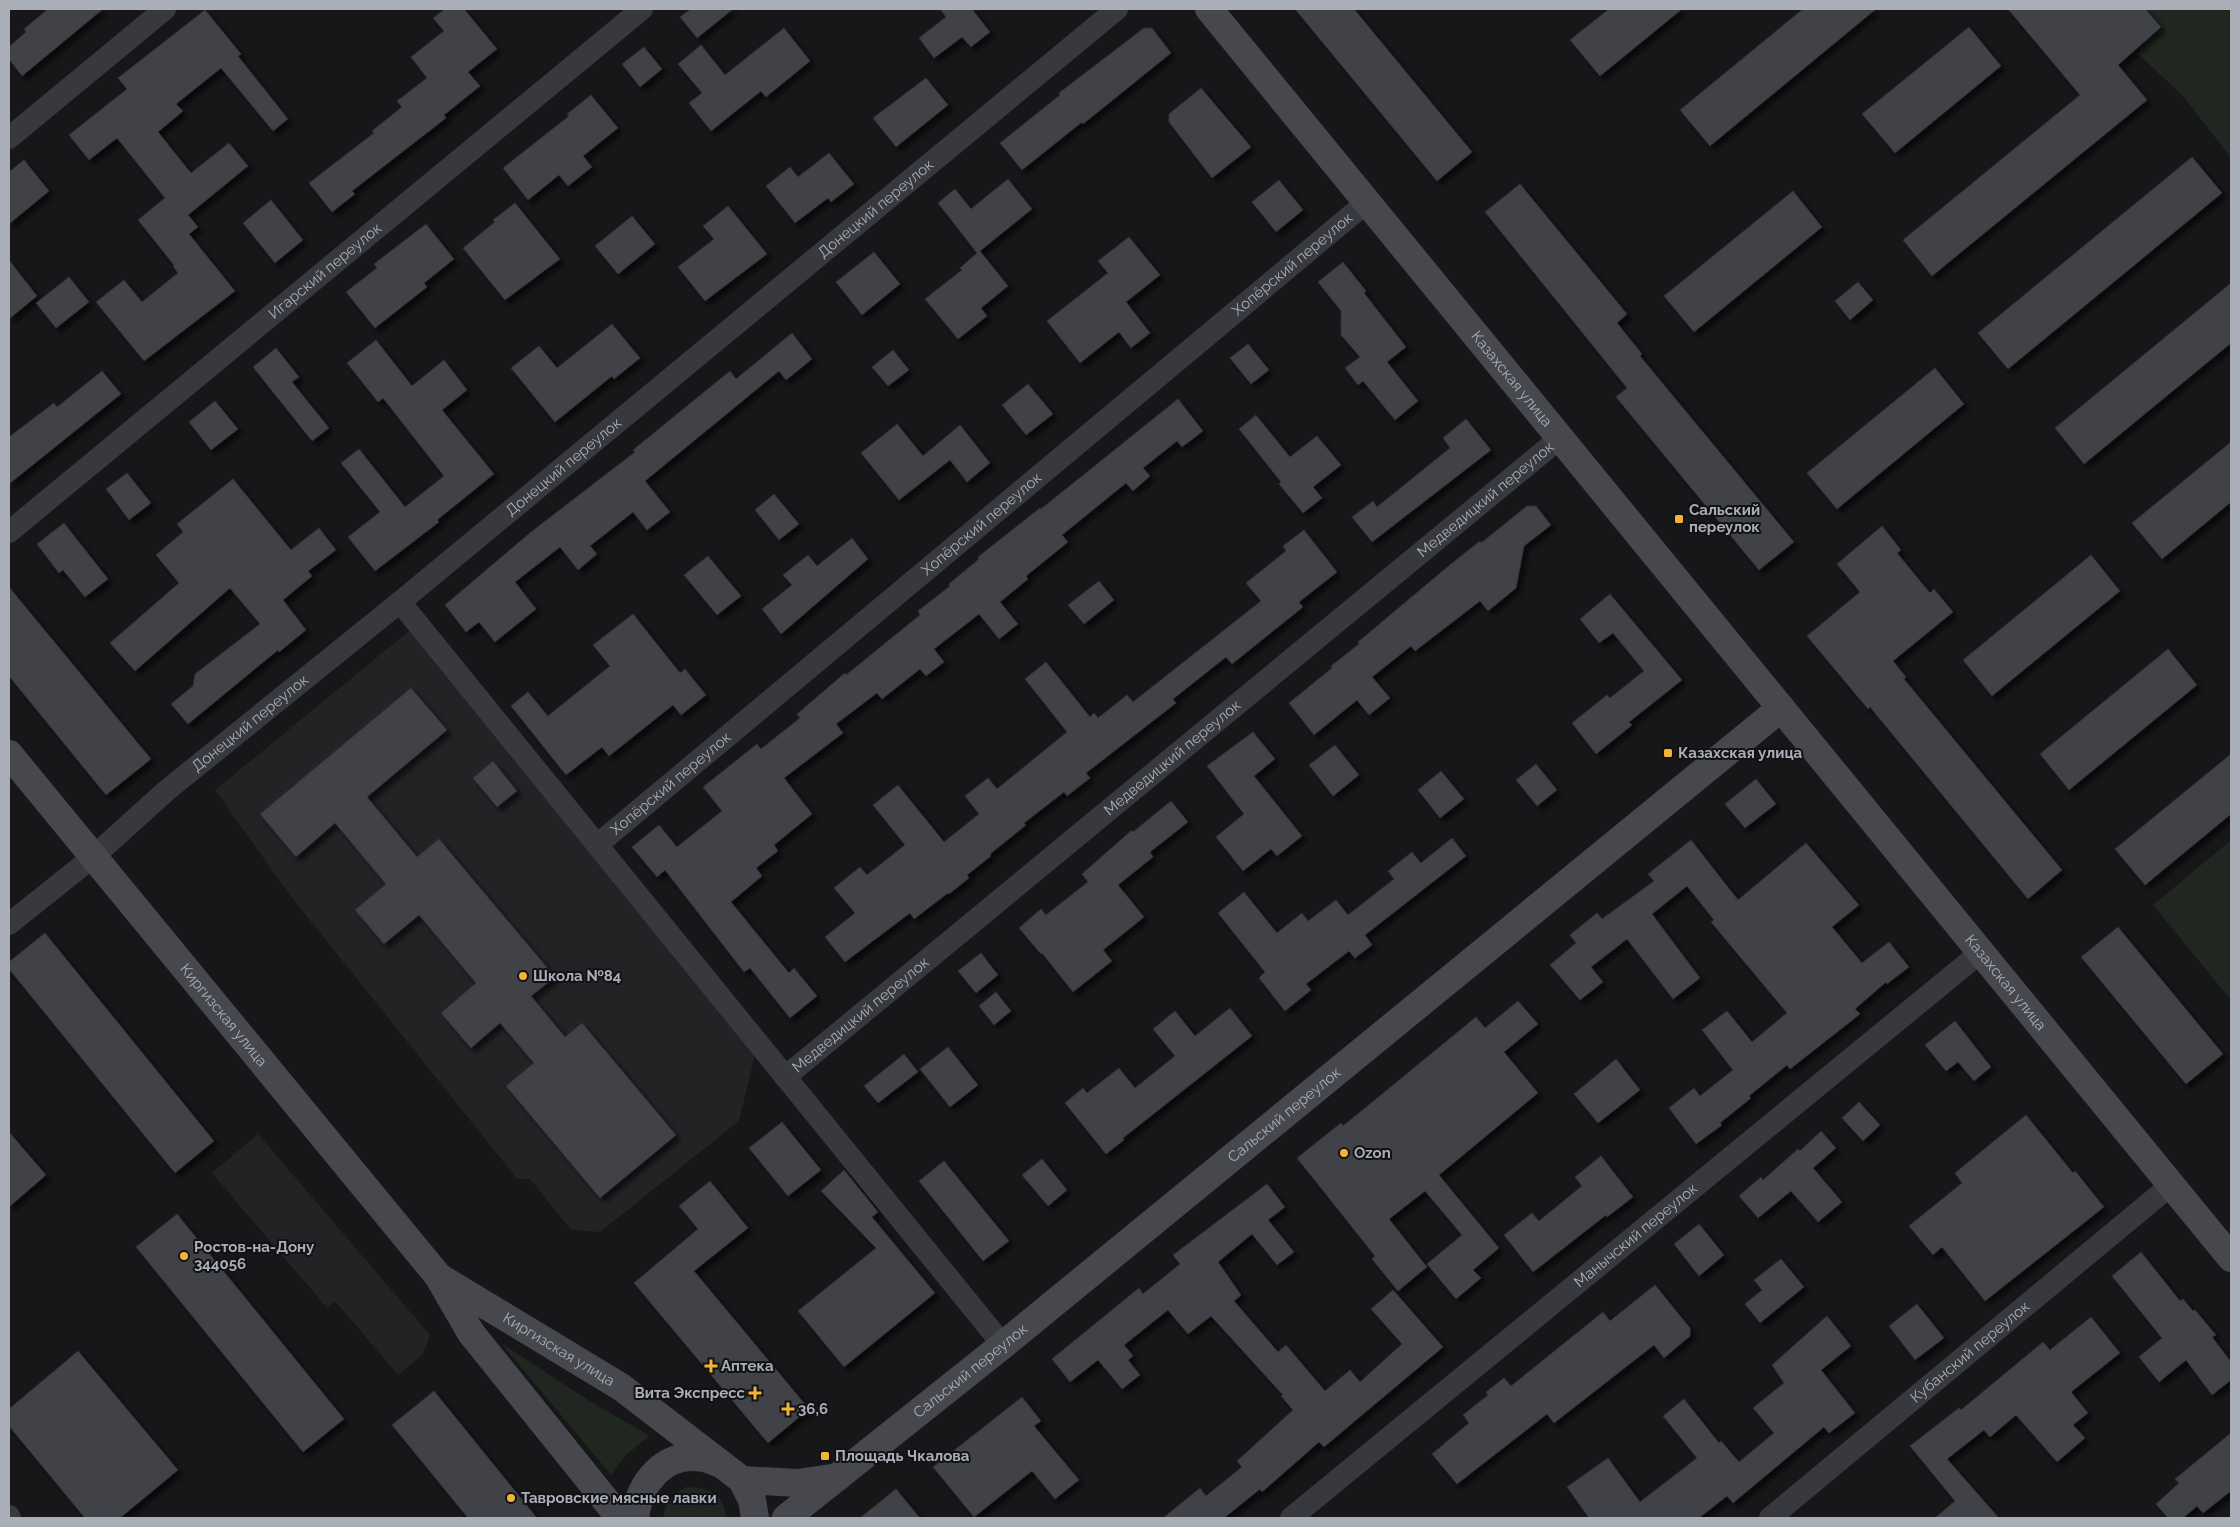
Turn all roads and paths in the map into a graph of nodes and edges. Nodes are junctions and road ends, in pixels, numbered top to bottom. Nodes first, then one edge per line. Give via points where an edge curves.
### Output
1 (165, 9) edge
2 (642, 9) edge
3 (1117, 9) edge
4 (1209, 9) edge
5 (9, 138) edge
6 (1367, 202) junction
7 (1560, 438) junction
8 (9, 532) edge
9 (400, 602) junction
10 (1781, 708) junction
11 (9, 754) edge
12 (597, 845) junction
13 (93, 857) junction
14 (9, 924) edge
15 (1981, 952) junction
16 (785, 1077) junction
17 (2171, 1184) junction
18 (2231, 1258) edge
19 (438, 1276) junction
20 (1003, 1345) junction
21 (734, 1473) junction
22 (838, 1477) junction
23 (620, 1518) edge
24 (635, 1518) edge
25 (755, 1518) edge
26 (786, 1518) edge
27 (1291, 1518) edge
28 (1770, 1518) edge

1 - 5 street
2 - 8 street, Игарский переулок
3 - 9 street, Донецкий переулок
4 - 6 main road, Казахская улица
6 - 7 main road, Казахская улица
6 - 12 street, Хопёрский переулок
7 - 10 main road, Казахская улица
7 - 16 street, Медведицкий переулок
9 - 12 street
9 - 13 street, Донецкий переулок via 166,791
10 - 15 main road, Казахская улица
10 - 20 main road, Сальский переулок
11 - 13 main road, Киргизская улица
12 - 16 street
13 - 14 street, Донецкий переулок
13 - 19 main road, Киргизская улица
15 - 17 main road, Казахская улица
15 - 27 street, Манычский переулок
16 - 20 street
17 - 18 main road, Казахская улица
17 - 28 street, Кубанский переулок
19 - 21 main road, Киргизская улица via 621,1387
19 - 23 main road, Киргизская улица via 471,1333
20 - 22 main road, Сальский переулок
21 - 22 main road via 798,1482
21 - 24 main road via 702,1458 666,1464 644,1485
21 - 25 main road via 752,1500
22 - 26 main road, Сальский переулок

